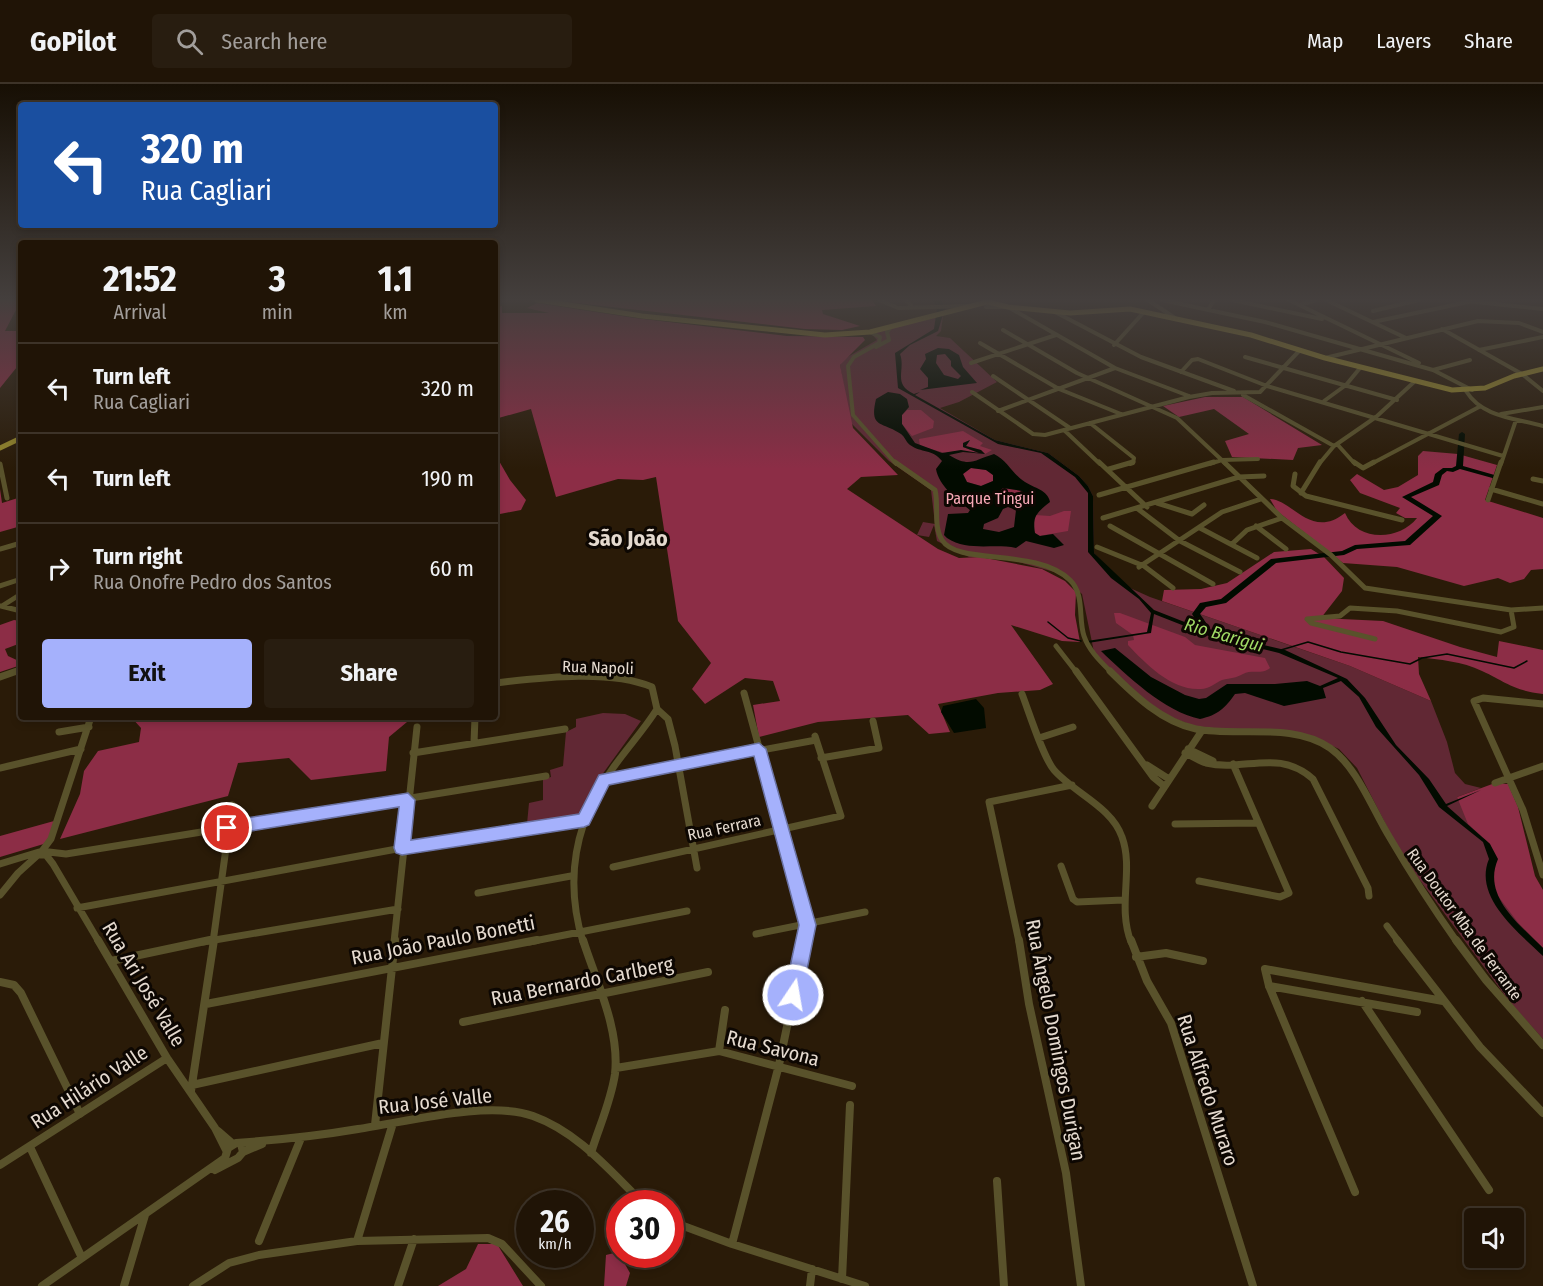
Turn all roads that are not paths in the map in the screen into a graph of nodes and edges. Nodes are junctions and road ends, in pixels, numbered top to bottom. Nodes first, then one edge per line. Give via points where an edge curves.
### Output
1 (856, 356) edge
2 (992, 356) edge
3 (1003, 356) edge
4 (1049, 356) edge
5 (1094, 356) edge
6 (1142, 356) edge
7 (1294, 356) edge
8 (1319, 356) edge
9 (1332, 356) edge
10 (1388, 356) edge
11 (1405, 356) edge
12 (1490, 356) edge
13 (1245, 357) dead end
14 (1325, 358) junction
15 (1470, 360) dead end
16 (971, 363) dead end
17 (1284, 367) junction
18 (1115, 368) junction
19 (1360, 368) junction
20 (1543, 369) edge
21 (1433, 370) junction
22 (1181, 372) junction
23 (1521, 374) junction
24 (993, 376) dead end
25 (1088, 378) junction
26 (1414, 382) junction
27 (1346, 385) junction
28 (1267, 386) junction
29 (1059, 389) junction
30 (1473, 390) junction
31 (1466, 391) junction
32 (1543, 391) edge
33 (972, 392) dead end
34 (1243, 394) junction
35 (1189, 397) junction
36 (1028, 400) junction
37 (1397, 400) junction
38 (1324, 401) junction
39 (1153, 405) junction
40 (1479, 407) junction
41 (1543, 407) edge
42 (999, 411) junction
43 (1121, 414) junction
44 (1497, 415) junction
45 (1376, 417) junction
46 (1516, 420) junction
47 (1090, 423) junction
48 (1543, 426) edge
49 (1071, 428) junction
50 (1064, 430) junction
51 (1430, 434) junction
52 (18, 439) edge
53 (1335, 445) junction
54 (0, 448) edge
55 (1503, 456) junction
56 (1258, 459) dead end
57 (1222, 460) junction
58 (0, 464) edge
59 (1109, 469) junction
60 (1295, 474) dead end
61 (1264, 476) dead end
62 (1239, 477) junction
63 (1533, 479) dead end
64 (1543, 482) edge
65 (1129, 488) junction
66 (1491, 489) junction
67 (1301, 493) junction
68 (1099, 495) dead end
69 (8, 498) dead end
70 (1261, 499) junction
71 (1488, 500) dead end
72 (1157, 503) junction
73 (1543, 504) edge
74 (1204, 505) dead end
75 (1147, 507) junction
76 (1138, 509) junction
77 (1103, 518) dead end
78 (1282, 518) junction
79 (1402, 520) dead end
80 (1110, 526) dead end
81 (1256, 526) junction
82 (1200, 528) junction
83 (1180, 541) junction
84 (18, 544) edge
85 (1232, 544) junction
86 (1097, 547) dead end
87 (0, 549) edge
88 (1286, 549) dead end
89 (1160, 554) junction
90 (1257, 558) dead end
91 (1141, 567) junction
92 (1239, 572) dead end
93 (18, 580) edge
94 (1213, 584) dead end
95 (0, 586) edge
96 (1173, 588) dead end
97 (18, 596) edge
98 (1, 606) edge
99 (1543, 608) edge
100 (18, 610) edge
101 (1511, 610) junction
102 (1375, 639) dead end
103 (1056, 646) dead end
104 (18, 671) edge
105 (0, 677) edge
106 (498, 683) edge
107 (744, 693) dead end
108 (1022, 694) dead end
109 (1543, 704) edge
110 (657, 708) junction
111 (90, 720) edge
112 (476, 720) edge
113 (873, 721) dead end
114 (417, 726) dead end
115 (89, 727) junction
116 (1073, 727) dead end
117 (564, 729) dead end
118 (60, 732) dead end
119 (1201, 732) junction
120 (1039, 738) junction
121 (474, 743) junction
122 (81, 749) junction
123 (759, 749) junction
124 (1186, 751) junction
125 (413, 753) junction
126 (821, 759) junction
127 (1233, 764) junction
128 (1543, 765) edge
129 (677, 766) junction
130 (0, 768) edge
131 (546, 777) dead end
132 (1510, 778) junction
133 (604, 779) junction
134 (1166, 783) junction
135 (1495, 783) dead end
136 (1072, 785) junction
137 (408, 800) junction
138 (232, 805) dead end
139 (1152, 806) dead end
140 (584, 820) junction
141 (1258, 823) junction
142 (1175, 824) dead end
143 (227, 828) junction
144 (781, 829) junction
145 (693, 847) junction
146 (402, 848) junction
147 (44, 852) junction
148 (66, 854) junction
149 (30, 857) junction
150 (0, 864) edge
151 (53, 864) junction
152 (1061, 866) dead end
153 (613, 867) dead end
154 (697, 868) dead end
155 (1543, 875) edge
156 (571, 876) junction
157 (221, 880) junction
158 (1199, 881) dead end
159 (478, 893) dead end
160 (0, 895) edge
161 (1369, 896) dead end
162 (1123, 900) junction
163 (77, 908) junction
164 (398, 909) junction
165 (687, 911) dead end
166 (865, 912) dead end
167 (808, 925) junction
168 (1387, 926) dead end
169 (581, 932) junction
170 (756, 934) dead end
171 (215, 939) junction
172 (1136, 957) junction
173 (111, 961) junction
174 (1203, 961) dead end
175 (391, 966) junction
176 (708, 972) dead end
177 (0, 982) edge
178 (1269, 986) junction
179 (601, 995) junction
180 (1362, 1001) junction
181 (1443, 1001) junction
182 (206, 1004) junction
183 (725, 1010) dead end
184 (1417, 1012) dead end
185 (463, 1022) dead end
186 (383, 1043) junction
187 (1543, 1045) edge
188 (719, 1050) junction
189 (167, 1058) junction
190 (779, 1065) junction
191 (616, 1068) junction
192 (852, 1086) dead end
193 (191, 1088) junction
194 (850, 1106) dead end
195 (1543, 1113) edge
196 (80, 1114) junction
197 (393, 1123) junction
198 (375, 1125) junction
199 (301, 1138) junction
200 (30, 1147) junction
201 (233, 1152) junction
202 (591, 1153) junction
203 (0, 1165) edge
204 (997, 1181) dead end
205 (629, 1190) edge
206 (1489, 1190) dead end
207 (1355, 1192) dead end
208 (145, 1214) junction
209 (684, 1226) edge
210 (414, 1239) junction
211 (259, 1241) dead end
212 (357, 1241) junction
213 (732, 1244) junction
214 (82, 1258) junction
215 (812, 1269) junction
216 (842, 1278) junction
217 (42, 1286) edge
218 (124, 1286) edge
219 (193, 1286) edge
220 (398, 1286) edge
221 (541, 1286) edge
222 (810, 1286) edge
223 (866, 1286) edge
224 (1004, 1286) edge
225 (1081, 1286) edge
226 (1253, 1286) edge

1 - 119 street, Rua Doutor Mba de Ferrante via 847,370 853,415 901,469 935,490 942,540 967,554 1027,560 1067,577 1079,592 1082,630 1092,651 1149,707 1175,723
2 - 16 street
3 - 29 street
4 - 25 street
5 - 18 street
6 - 22 street
7 - 17 street
8 - 14 main road
9 - 14 street
10 - 21 street
11 - 21 street
12 - 23 street
13 - 17 street
14 - 19 main road
15 - 21 street
17 - 27 street
17 - 28 street
18 - 25 street
18 - 35 street
19 - 26 main road
19 - 27 street
20 - 23 main road
21 - 30 street
22 - 28 street via 1197,359
22 - 34 street
23 - 30 main road
23 - 32 street
24 - 36 street
25 - 29 street
25 - 39 street
26 - 31 main road
26 - 37 street
27 - 37 street
27 - 38 street
28 - 34 street via 1260,392
28 - 38 street
29 - 36 street
29 - 43 street
30 - 31 main road
31 - 40 street
33 - 42 street
34 - 35 street
34 - 53 street
35 - 39 street
36 - 42 street
36 - 49 street
37 - 45 street
38 - 45 street
39 - 43 street
39 - 57 street via 1190,426
40 - 44 street
40 - 51 street
41 - 44 street
42 - 50 street via 1039,436
43 - 47 street
44 - 46 street
45 - 51 street
45 - 53 street
46 - 48 street
46 - 55 street
47 - 49 street
47 - 59 street via 1134,461
49 - 50 street
50 - 59 street
51 - 53 street via 1363,468
51 - 55 street
52 - 54 main road
53 - 67 street
55 - 66 street
56 - 57 street
57 - 62 street
57 - 65 street
58 - 69 street
59 - 65 street
60 - 67 street via 1293,486
61 - 62 street
62 - 70 street
62 - 72 street
63 - 64 street
65 - 68 street
65 - 75 street
66 - 71 street
66 - 73 street
67 - 79 street
70 - 78 street
70 - 82 street via 1222,512
72 - 74 street via 1192,514
72 - 75 street
75 - 76 street
76 - 77 street
76 - 83 street
78 - 81 street
78 - 101 street via 1331,555 1365,588
80 - 89 street
81 - 85 street
81 - 88 street
82 - 83 street
82 - 85 street
83 - 89 street
83 - 92 street
84 - 87 street
85 - 90 street
86 - 91 street
89 - 91 street
89 - 94 street
91 - 96 street
93 - 95 street
97 - 98 street
98 - 100 street
99 - 101 street
101 - 102 street via 1515,625 1512,630 1501,632 1397,610 1350,608 1340,616 1307,620
103 - 134 street via 1153,777
104 - 105 street
106 - 110 street, Rua Napoli via 588,678 641,682 652,687
107 - 123 street
108 - 120 street, Rua Alfredo Muraro
109 - 132 street via 1484,698 1474,702
110 - 129 street, Rua Napoli via 668,719
110 - 133 street
111 - 115 street
112 - 121 street
113 - 126 street via 879,748
114 - 125 street
115 - 118 street
115 - 122 street
116 - 120 street
117 - 121 street
119 - 124 street
119 - 187 street, Rua Doutor Mba de Ferrante via 1296,736 1336,750 1428,901 1502,1002
120 - 136 street, Rua Alfredo Muraro via 1053,769
121 - 125 street
122 - 130 street
122 - 147 street
123 - 126 street via 815,738
123 - 129 street
123 - 144 street
124 - 127 street via 1216,763
124 - 134 street
125 - 137 street
126 - 144 street, Rua Ferrara via 841,816
127 - 141 street
127 - 161 street via 1286,762 1305,770 1313,779
128 - 132 street
129 - 133 street
129 - 145 street, Rua Napoli
131 - 137 street
132 - 135 street
132 - 155 street
133 - 140 street
134 - 139 street
136 - 162 street, Rua Alfredo Muraro via 1111,819 1122,836 1127,859
136 - 225 street, Rua Ângelo Domingos Durigan via 989,802 1068,1181
137 - 143 street
137 - 146 street
138 - 143 street
140 - 146 street
140 - 156 street
141 - 142 street
141 - 158 street via 1287,896
143 - 148 street
143 - 157 street
144 - 145 street, Rua Ferrara
144 - 167 street
145 - 153 street, Rua Ferrara
145 - 154 street, Rua Napoli
146 - 157 street
146 - 164 street
147 - 148 street
147 - 149 street
147 - 151 street, Rua Ari José Valle
148 - 151 street
149 - 150 street
149 - 160 street
151 - 163 street, Rua Ari José Valle
152 - 162 street via 1077,902
156 - 159 street
156 - 169 street
157 - 163 street
157 - 171 street
162 - 172 street, Rua Alfredo Muraro
163 - 173 street, Rua Ari José Valle
164 - 171 street
164 - 175 street
165 - 169 street, Rua João Paulo Bonetti
166 - 167 street
167 - 170 street
167 - 190 street
168 - 181 street
169 - 175 street, Rua João Paulo Bonetti
169 - 179 street
171 - 173 street
171 - 182 street
172 - 174 street via 1166,953
172 - 226 street, Rua Alfredo Muraro via 1171,1023
173 - 189 street, Rua Ari José Valle
175 - 182 street, Rua João Paulo Bonetti
175 - 186 street
176 - 179 street, Rua Bernardo Carlberg
177 - 196 street via 21,993
178 - 180 street
178 - 181 street via 1265,969
178 - 207 street
179 - 185 street, Rua Bernardo Carlberg
179 - 191 street
180 - 184 street
180 - 206 street
181 - 195 street via 1512,1083
182 - 193 street
183 - 188 street
186 - 193 street
186 - 198 street
188 - 190 street, Rua Savona
188 - 191 street, Rua Savona
189 - 193 street, Rua Ari José Valle
189 - 196 street, Rua Hilário Valle
190 - 192 street, Rua Savona
190 - 213 street
191 - 202 street
193 - 201 street, Rua Ari José Valle
194 - 216 street
196 - 200 street, Rua Hilário Valle
197 - 198 street, Rua José Valle
197 - 202 street, Rua José Valle via 501,1111 533,1116
197 - 212 street
198 - 199 street, Rua José Valle
199 - 201 street, Rua José Valle
199 - 211 street
200 - 203 street, Rua Hilário Valle
200 - 214 street
201 - 208 street, Rua José Valle
202 - 205 street, Rua José Valle
204 - 224 street
208 - 214 street, Rua José Valle
208 - 218 street
209 - 213 street
210 - 212 street
210 - 220 street
210 - 221 street via 488,1238 502,1244
212 - 219 street via 243,1258
213 - 215 street
214 - 217 street, Rua José Valle
215 - 216 street
215 - 222 street
216 - 223 street

